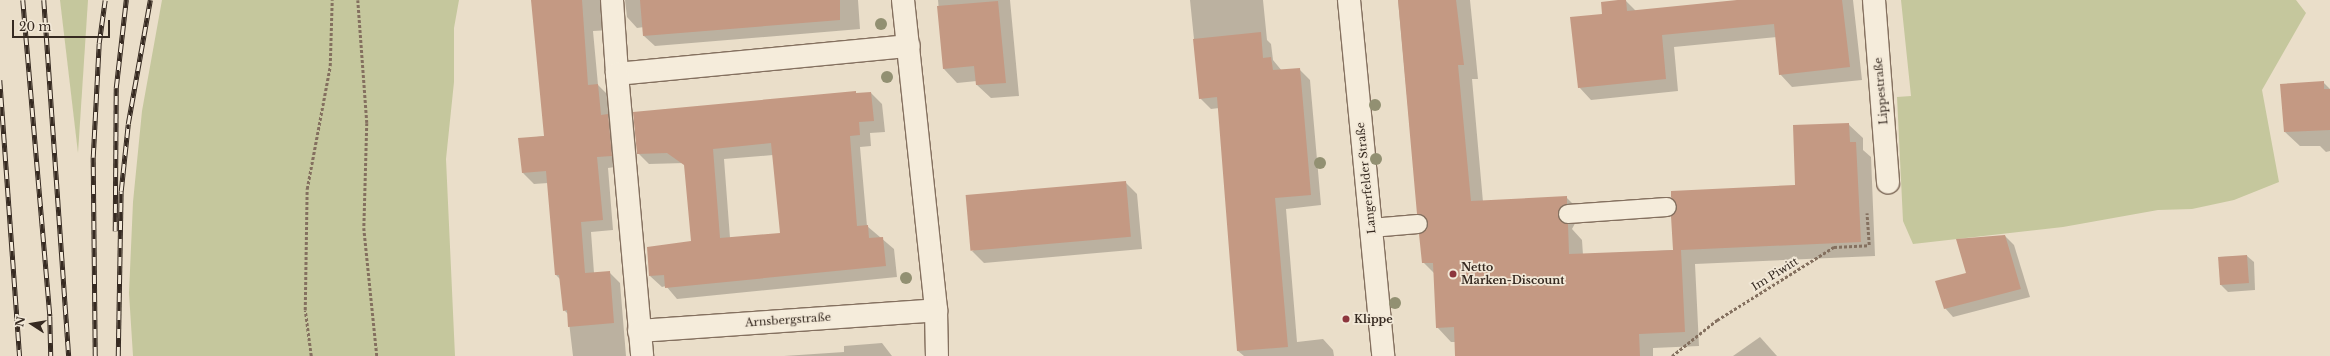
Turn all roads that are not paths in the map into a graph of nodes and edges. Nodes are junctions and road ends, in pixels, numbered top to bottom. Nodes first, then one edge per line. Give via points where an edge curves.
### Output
1 (612, 0) edge
2 (904, 0) edge
3 (1349, 0) edge
4 (1874, 0) edge
5 (909, 46) junction
6 (618, 74) junction
7 (1888, 182) dead end
8 (1667, 207) dead end
9 (1568, 214) dead end
10 (1418, 224) dead end
11 (1371, 228) junction
12 (936, 310) junction
13 (640, 331) junction
14 (642, 356) edge
15 (937, 356) edge
16 (1383, 356) edge

1 - 6 street
2 - 5 street
3 - 11 street, Langerfelder Straße
4 - 7 street, Lippestraße
5 - 6 street
5 - 12 street
6 - 13 street
8 - 9 lane
10 - 11 lane
11 - 16 street, Langerfelder Straße
12 - 13 street, Arnsbergstraße
12 - 15 street
13 - 14 street

